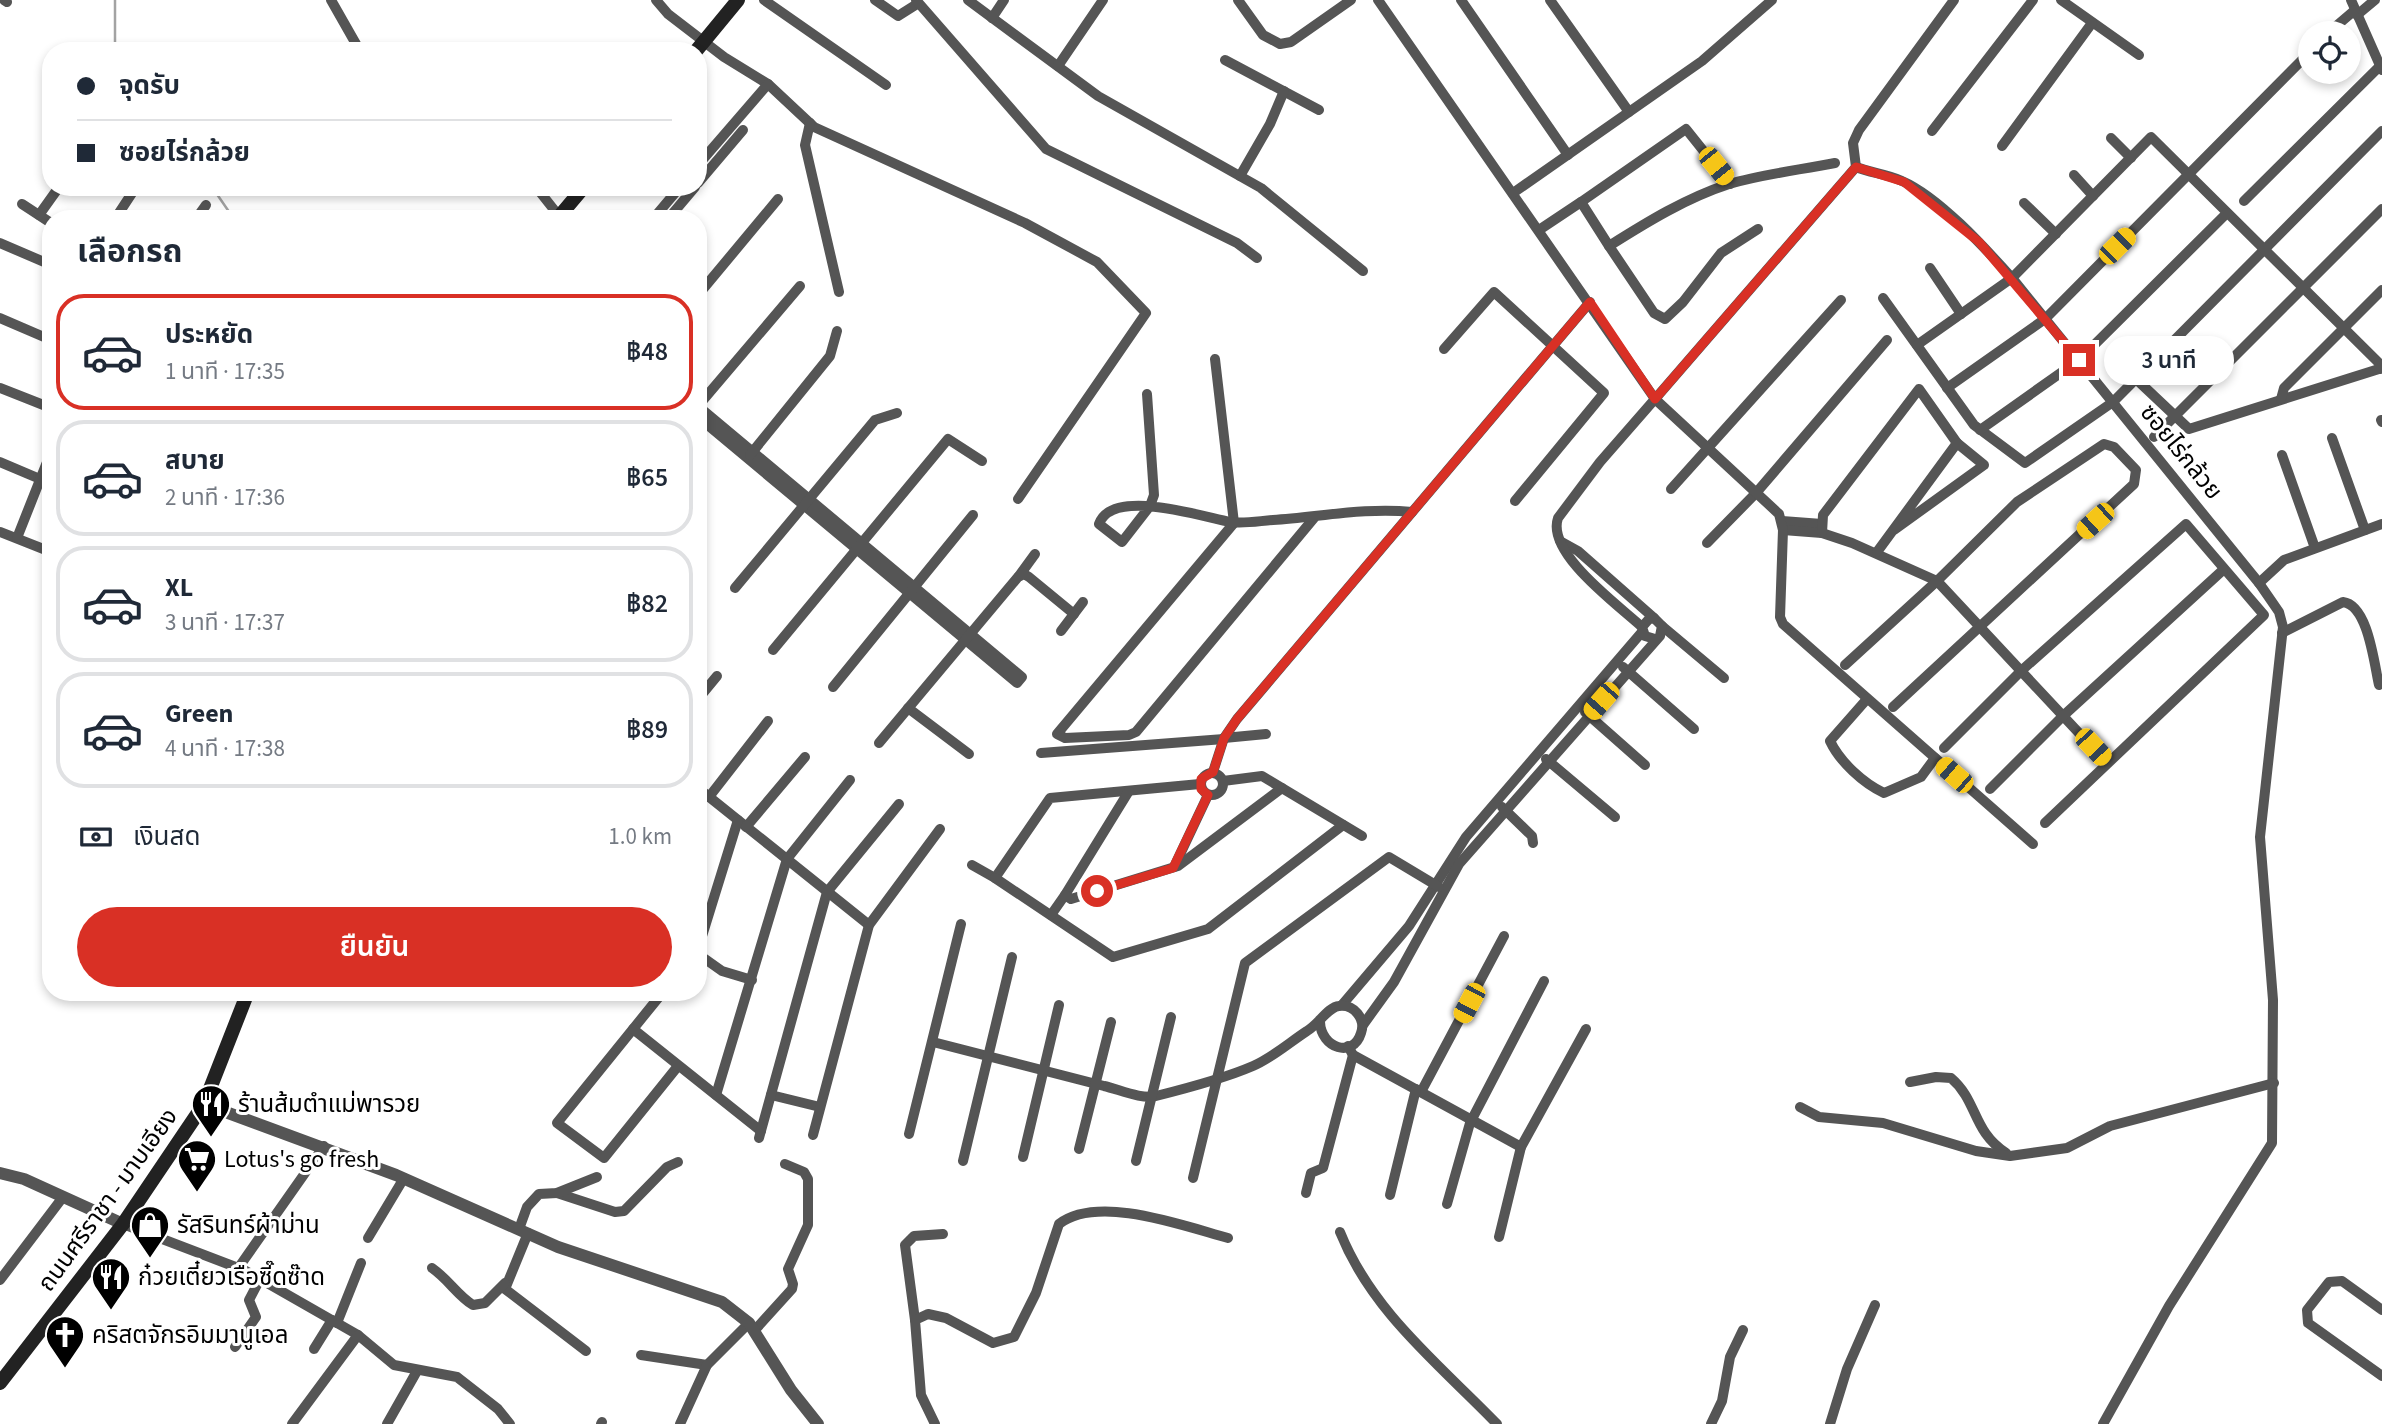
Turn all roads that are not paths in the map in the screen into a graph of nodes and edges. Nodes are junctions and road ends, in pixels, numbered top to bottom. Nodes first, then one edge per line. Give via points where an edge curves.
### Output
1 (331, 0) edge
2 (656, 0) edge
3 (738, 0) edge
4 (764, 0) edge
5 (875, 0) edge
6 (968, 0) edge
7 (1004, 0) edge
8 (1103, 0) edge
9 (1238, 0) edge
10 (1325, 0) edge
11 (1351, 0) edge
12 (1378, 0) edge
13 (1461, 0) edge
14 (1550, 0) edge
15 (1772, 0) edge
16 (1954, 0) edge
17 (2033, 0) edge
18 (2061, 0) edge
19 (2375, 0) edge
20 (917, 2) edge
21 (2354, 8) edge
22 (1333, 11) junction
23 (992, 18) junction
24 (2340, 21) edge
25 (2092, 23) junction
26 (355, 42) edge
27 (695, 42) edge
28 (702, 42) edge
29 (707, 50) edge
30 (2139, 55) dead end
31 (1225, 60) dead end
32 (2298, 64) edge
33 (1058, 66) junction
34 (2381, 67) edge
35 (768, 84) junction
36 (886, 85) dead end
37 (1284, 91) junction
38 (1319, 110) dead end
39 (1629, 112) junction
40 (810, 123) junction
41 (743, 130) dead end
42 (1932, 131) dead end
43 (2382, 131) edge
44 (2111, 138) dead end
45 (2002, 146) dead end
46 (707, 155) edge
47 (1568, 155) junction
48 (2131, 158) junction
49 (1835, 163) dead end
50 (1856, 167) junction
51 (707, 173) edge
52 (2188, 174) junction
53 (1240, 176) junction
54 (2074, 176) dead end
55 (1730, 184) junction
56 (1513, 193) junction
57 (576, 196) edge
58 (672, 196) edge
59 (688, 196) edge
60 (2093, 196) junction
61 (778, 199) dead end
62 (2244, 201) dead end
63 (1581, 202) junction
64 (2024, 203) dead end
65 (22, 204) dead end
66 (205, 205) dead end
67 (2382, 209) edge
68 (202, 210) edge
69 (564, 210) edge
70 (661, 210) edge
71 (676, 210) edge
72 (42, 211) edge
73 (2227, 213) junction
74 (39, 215) junction
75 (42, 217) edge
76 (1758, 229) dead end
77 (1539, 230) junction
78 (2056, 234) junction
79 (0, 243) edge
80 (1609, 246) junction
81 (2264, 250) junction
82 (1256, 258) dead end
83 (42, 261) edge
84 (1930, 268) dead end
85 (1363, 271) dead end
86 (2012, 278) junction
87 (707, 284) edge
88 (800, 286) dead end
89 (2304, 289) junction
90 (2382, 290) edge
91 (839, 292) dead end
92 (1883, 298) dead end
93 (1840, 300) dead end
94 (1590, 302) junction
95 (1961, 314) junction
96 (0, 318) edge
97 (2045, 319) junction
98 (2343, 328) junction
99 (837, 331) dead end
100 (42, 336) edge
101 (1887, 341) dead end
102 (1917, 345) junction
103 (1552, 347) junction
104 (1444, 349) dead end
105 (1215, 359) dead end
106 (2079, 360) junction
107 (2381, 365) edge
108 (2136, 379) junction
109 (0, 388) edge
110 (1947, 388) junction
111 (1147, 394) dead end
112 (707, 395) edge
113 (1655, 399) junction
114 (2281, 399) junction
115 (2113, 402) junction
116 (42, 404) edge
117 (897, 413) dead end
118 (707, 415) edge
119 (2175, 417) junction
120 (707, 424) edge
121 (1980, 429) junction
122 (2154, 437) dead end
123 (2332, 438) dead end
124 (1957, 443) junction
125 (1708, 448) junction
126 (749, 455) junction
127 (2283, 455) dead end
128 (982, 461) dead end
129 (0, 462) edge
130 (42, 474) edge
131 (40, 479) junction
132 (1671, 489) dead end
133 (1756, 493) junction
134 (1018, 499) dead end
135 (1515, 501) dead end
136 (806, 502) junction
137 (1150, 506) junction
138 (1412, 512) junction
139 (973, 515) dead end
140 (1314, 519) junction
141 (1234, 523) junction
142 (2382, 524) edge
143 (1783, 525) junction
144 (1822, 528) junction
145 (1894, 530) junction
146 (2365, 530) junction
147 (0, 532) edge
148 (17, 538) junction
149 (1557, 539) junction
150 (1707, 543) dead end
151 (860, 547) junction
152 (42, 548) edge
153 (2315, 548) junction
154 (1877, 552) junction
155 (1035, 554) dead end
156 (2223, 570) junction
157 (1018, 577) junction
158 (1937, 581) junction
159 (2259, 583) junction
160 (735, 587) dead end
161 (914, 592) junction
162 (1083, 602) dead end
163 (1074, 614) junction
164 (1658, 622) junction
165 (1979, 626) junction
166 (1642, 629) junction
167 (1062, 631) dead end
168 (2282, 633) junction
169 (967, 636) junction
170 (1655, 639) junction
171 (773, 650) dead end
172 (1618, 662) junction
173 (1845, 665) dead end
174 (1627, 670) junction
175 (2021, 671) junction
176 (717, 676) dead end
177 (1724, 678) dead end
178 (2379, 685) dead end
179 (833, 687) dead end
180 (707, 688) edge
181 (1867, 699) junction
182 (1893, 707) dead end
183 (908, 708) junction
184 (1580, 708) junction
185 (1588, 715) junction
186 (2063, 716) junction
187 (768, 721) dead end
188 (1694, 729) dead end
189 (1266, 734) dead end
190 (1224, 738) junction
191 (879, 743) dead end
192 (1944, 748) dead end
193 (1041, 753) dead end
194 (1539, 753) junction
195 (969, 754) dead end
196 (805, 757) dead end
197 (1935, 758) junction
198 (1549, 761) junction
199 (2107, 763) junction
200 (1645, 765) dead end
201 (1213, 772) junction
202 (850, 780) dead end
203 (1223, 781) junction
204 (1200, 784) junction
205 (707, 788) edge
206 (1282, 788) junction
207 (1990, 789) dead end
208 (1129, 791) junction
209 (1208, 795) junction
210 (707, 797) edge
211 (1497, 802) junction
212 (899, 804) dead end
213 (1506, 811) junction
214 (1615, 817) dead end
215 (742, 823) junction
216 (2045, 823) dead end
217 (1343, 825) junction
218 (940, 829) dead end
219 (1362, 836) dead end
220 (1533, 843) dead end
221 (2032, 844) dead end
222 (787, 859) junction
223 (972, 865) dead end
224 (1173, 868) junction
225 (995, 878) junction
226 (1433, 884) junction
227 (1445, 891) junction
228 (827, 892) junction
229 (1065, 895) junction
230 (1051, 915) junction
231 (961, 924) dead end
232 (707, 925) edge
233 (869, 925) junction
234 (1504, 936) dead end
235 (1012, 957) dead end
236 (707, 958) edge
237 (752, 980) junction
238 (1544, 981) dead end
239 (244, 1001) edge
240 (656, 1001) edge
241 (1059, 1004) dead end
242 (1342, 1005) junction
243 (1171, 1017) dead end
244 (1111, 1022) dead end
245 (1320, 1022) junction
246 (1363, 1026) junction
247 (633, 1029) junction
248 (1586, 1029) dead end
249 (933, 1042) junction
250 (1350, 1051) junction
251 (988, 1056) junction
252 (678, 1066) junction
253 (1044, 1071) junction
254 (1216, 1077) junction
255 (1910, 1082) dead end
256 (2274, 1083) junction
257 (1096, 1084) junction
258 (1418, 1091) junction
259 (771, 1095) junction
260 (716, 1096) junction
261 (1152, 1098) junction
262 (204, 1104) junction
263 (820, 1107) junction
264 (1800, 1107) dead end
265 (1472, 1120) junction
266 (909, 1134) dead end
267 (813, 1135) dead end
268 (324, 1146) junction
269 (1521, 1147) junction
270 (1079, 1149) dead end
271 (2010, 1156) junction
272 (1023, 1157) dead end
273 (963, 1161) dead end
274 (1136, 1161) dead end
275 (678, 1163) dead end
276 (785, 1164) dead end
277 (0, 1172) edge
278 (597, 1177) dead end
279 (404, 1178) junction
280 (1194, 1178) dead end
281 (557, 1193) junction
282 (1306, 1193) dead end
283 (1390, 1195) dead end
284 (63, 1197) junction
285 (1447, 1204) dead end
286 (123, 1224) junction
287 (523, 1231) junction
288 (1340, 1232) dead end
289 (943, 1234) dead end
290 (1499, 1237) dead end
291 (368, 1238) dead end
292 (1228, 1238) dead end
293 (361, 1263) dead end
294 (239, 1268) junction
295 (432, 1268) dead end
296 (260, 1279) junction
297 (0, 1280) edge
298 (505, 1283) junction
299 (1875, 1305) dead end
300 (2382, 1310) edge
301 (915, 1320) junction
302 (335, 1321) junction
303 (752, 1327) junction
304 (1743, 1329) dead end
305 (358, 1335) junction
306 (235, 1347) dead end
307 (314, 1349) dead end
308 (586, 1351) dead end
309 (641, 1354) dead end
310 (706, 1365) junction
311 (417, 1371) junction
312 (2382, 1376) edge
313 (0, 1383) edge
314 (292, 1424) edge
315 (387, 1424) edge
316 (510, 1424) edge
317 (680, 1424) edge
318 (818, 1424) edge
319 (935, 1424) edge
320 (1497, 1424) edge
321 (1711, 1424) edge
322 (1830, 1424) edge
323 (2104, 1424) edge

1 - 26 street
2 - 27 street
3 - 28 main road
4 - 36 street
5 - 20 street via 898,16
6 - 23 street
7 - 23 street
8 - 33 street
9 - 22 street via 1263,35 1280,44 1291,42
10 - 22 street
11 - 22 street
12 - 56 street
13 - 47 street
14 - 39 street
15 - 39 street via 1702,61
16 - 50 street via 1859,130 1853,143
17 - 42 street
18 - 25 street
19 - 21 street
20 - 82 street via 1046,149 1237,243
21 - 24 street
21 - 34 street
23 - 33 street
25 - 30 street
25 - 45 street
29 - 35 street
31 - 37 street
32 - 52 street
33 - 53 street via 1097,96
34 - 62 street
35 - 40 street
35 - 46 street
37 - 38 street
37 - 53 street
39 - 47 street
40 - 91 street via 805,145
40 - 134 street via 1025,223 1097,262 1146,313
41 - 51 street
43 - 81 street
44 - 48 street
47 - 56 street
48 - 52 street via 2151,137
48 - 60 street
49 - 55 street
50 - 86 street, ซอยไร่กล้วย via 1904,182 1922,194 1979,242
50 - 113 street
52 - 73 street
52 - 97 street
53 - 85 street
54 - 60 street
55 - 63 street via 1686,129
55 - 80 street via 1656,217
56 - 77 street
57 - 69 main road
58 - 70 street
59 - 71 street
60 - 78 street
61 - 87 street
63 - 77 street
63 - 80 street
64 - 78 street
65 - 74 street
66 - 68 street
67 - 89 street
72 - 74 street
73 - 81 street
73 - 106 street
74 - 75 street
76 - 80 street via 1721,253 1665,319 1654,313
77 - 94 street
78 - 86 street
79 - 83 street
81 - 89 street
81 - 108 street
84 - 95 street
86 - 95 street
86 - 97 street, ซอยไร่กล้วย
88 - 112 street
89 - 98 street
89 - 119 street
90 - 98 street
92 - 102 street
93 - 125 street
94 - 103 street
94 - 113 street
95 - 102 street
96 - 100 street
97 - 106 street, ซอยไร่กล้วย
97 - 110 street
98 - 107 street
98 - 114 street via 2284,388
99 - 126 street via 830,356
101 - 133 street
102 - 110 street
103 - 104 street via 1494,292
103 - 135 street via 1604,393
103 - 138 street
105 - 141 street
106 - 115 street, ซอยไร่กล้วย
106 - 121 street
107 - 114 street
108 - 115 street
108 - 119 street
109 - 116 street
110 - 121 street
111 - 137 street via 1154,495
113 - 125 street
113 - 149 street via 1558,517
114 - 119 street via 2189,429
115 - 121 street via 2025,463
115 - 159 street, ซอยไร่กล้วย
117 - 136 street via 875,420
118 - 126 street
119 - 122 street
120 - 126 street
123 - 146 street
124 - 144 street via 1919,388 1823,515
124 - 145 street
124 - 145 street via 1984,465
125 - 132 street
125 - 133 street
126 - 136 street
127 - 153 street
128 - 151 street via 948,439
129 - 131 street
130 - 131 street
131 - 148 street
133 - 143 street
133 - 150 street
136 - 151 street
136 - 160 street
137 - 137 street via 1124,506 1104,516 1099,524 1122,542
137 - 141 street
138 - 140 street via 1386,509
138 - 190 street
139 - 161 street
140 - 141 street
140 - 141 street via 1136,732 1065,738 1057,734
142 - 146 street
143 - 144 street
143 - 181 street via 1783,624
144 - 154 street
145 - 154 street
146 - 153 street
147 - 148 street
148 - 152 street
149 - 164 street via 1578,551
149 - 166 street via 1571,560
151 - 161 street
151 - 171 street
153 - 159 street via 2284,560
154 - 158 street
155 - 157 street
156 - 175 street via 2186,524
156 - 186 street
156 - 199 street via 2264,615
157 - 163 street via 1029,577
157 - 169 street
158 - 165 street
158 - 165 street via 2017,502 2104,444 2114,447 2136,470 2134,484
158 - 173 street
159 - 168 street, ซอยไร่กล้วย via 2279,612
161 - 169 street
161 - 179 street
162 - 163 street
163 - 167 street
164 - 166 street via 1644,622
164 - 170 street via 1660,636
164 - 177 street
165 - 175 street
165 - 182 street
166 - 170 street via 1645,636
166 - 172 street
168 - 178 street via 2343,602 2350,603 2368,633
168 - 256 street via 2260,837 2273,1000
169 - 169 street via 1022,677 1017,683
169 - 183 street
170 - 174 street
172 - 174 street
172 - 184 street
174 - 185 street
174 - 188 street
175 - 186 street
175 - 192 street
176 - 180 street
181 - 197 street
181 - 197 street via 1830,741 1863,779 1884,793 1921,777
183 - 191 street
183 - 195 street
184 - 185 street
184 - 194 street
185 - 198 street
185 - 200 street
186 - 199 street
186 - 207 street
187 - 205 street
189 - 190 street
190 - 193 street
190 - 201 street
194 - 198 street
194 - 211 street
196 - 215 street
197 - 221 street
198 - 213 street
198 - 214 street
199 - 216 street
201 - 203 street
201 - 204 street via 1204,775
202 - 222 street
203 - 206 street via 1262,776
203 - 209 street via 1217,794
204 - 208 street
204 - 209 street
206 - 217 street
206 - 224 street
208 - 225 street via 1050,798
208 - 229 street
209 - 224 street
210 - 215 street
211 - 213 street
211 - 226 street
212 - 228 street
213 - 220 street via 1532,836
213 - 227 street via 1459,864
215 - 222 street
215 - 232 street
217 - 219 street
217 - 230 street via 1208,929 1113,957
218 - 233 street
222 - 228 street
222 - 237 street
223 - 225 street
224 - 229 street via 1071,899
225 - 230 street
226 - 227 street
226 - 242 street via 1409,926
226 - 254 street via 1389,857 1245,963
227 - 246 street via 1394,982
228 - 233 street
228 - 259 street
229 - 230 street
231 - 249 street
233 - 263 street
234 - 258 street
235 - 251 street
236 - 237 street via 722,971
237 - 260 street
238 - 265 street
239 - 262 main road, ถนนศรีราชา - มาบเอียง
240 - 247 street
241 - 253 street
242 - 245 street via 1325,1013
242 - 246 street via 1360,1015
243 - 261 street
244 - 257 street
245 - 250 street via 1326,1042
245 - 254 street via 1254,1066
246 - 250 street
247 - 252 street
247 - 252 street via 557,1123 604,1158
248 - 269 street
249 - 251 street
249 - 266 street
250 - 258 street
250 - 282 street via 1323,1168 1311,1173
251 - 253 street
251 - 273 street
252 - 260 street
253 - 257 street
253 - 272 street
254 - 261 street
254 - 280 street
255 - 271 street via 1951,1078 1967,1095 1973,1116 1990,1143
256 - 271 street via 2110,1126 2067,1148
256 - 323 street via 2273,1131 2266,1155 2175,1297
257 - 261 street
257 - 270 street
258 - 265 street
258 - 283 street
259 - 260 street via 760,1134
259 - 263 street
261 - 274 street
262 - 268 street
262 - 286 main road, ถนนศรีราชา - มาบเอียง
263 - 267 street
264 - 271 street via 1819,1118 1883,1123 1976,1151
265 - 269 street
265 - 285 street
268 - 279 street
268 - 294 street
269 - 290 street
275 - 281 street via 667,1167 624,1211 615,1213
276 - 303 street via 804,1172 808,1179 808,1225 788,1269 792,1289
277 - 284 street
278 - 281 street
279 - 287 street
279 - 291 street
281 - 287 street via 531,1199
284 - 286 street
284 - 297 street
286 - 294 street
286 - 313 main road, ถนนศรีราชา - มาบเอียง
287 - 298 street
287 - 303 street via 558,1247 707,1294
288 - 320 street via 1383,1307
289 - 301 street via 914,1236 905,1245
292 - 301 street via 1130,1213 1090,1213 1065,1219 1059,1224 1036,1293 1014,1337 993,1343 946,1318 929,1314
293 - 302 street
294 - 296 street
295 - 298 street via 473,1305 485,1303
296 - 302 street
296 - 306 street via 249,1300 256,1317
298 - 308 street via 508,1293
299 - 322 street via 1847,1369
300 - 312 street via 2342,1281 2329,1282 2307,1310 2308,1323
301 - 319 street via 921,1395
302 - 305 street
302 - 307 street
303 - 310 street
303 - 318 street
304 - 321 street
305 - 311 street via 394,1364
305 - 314 street
309 - 310 street
310 - 317 street
311 - 315 street
311 - 316 street via 457,1377

